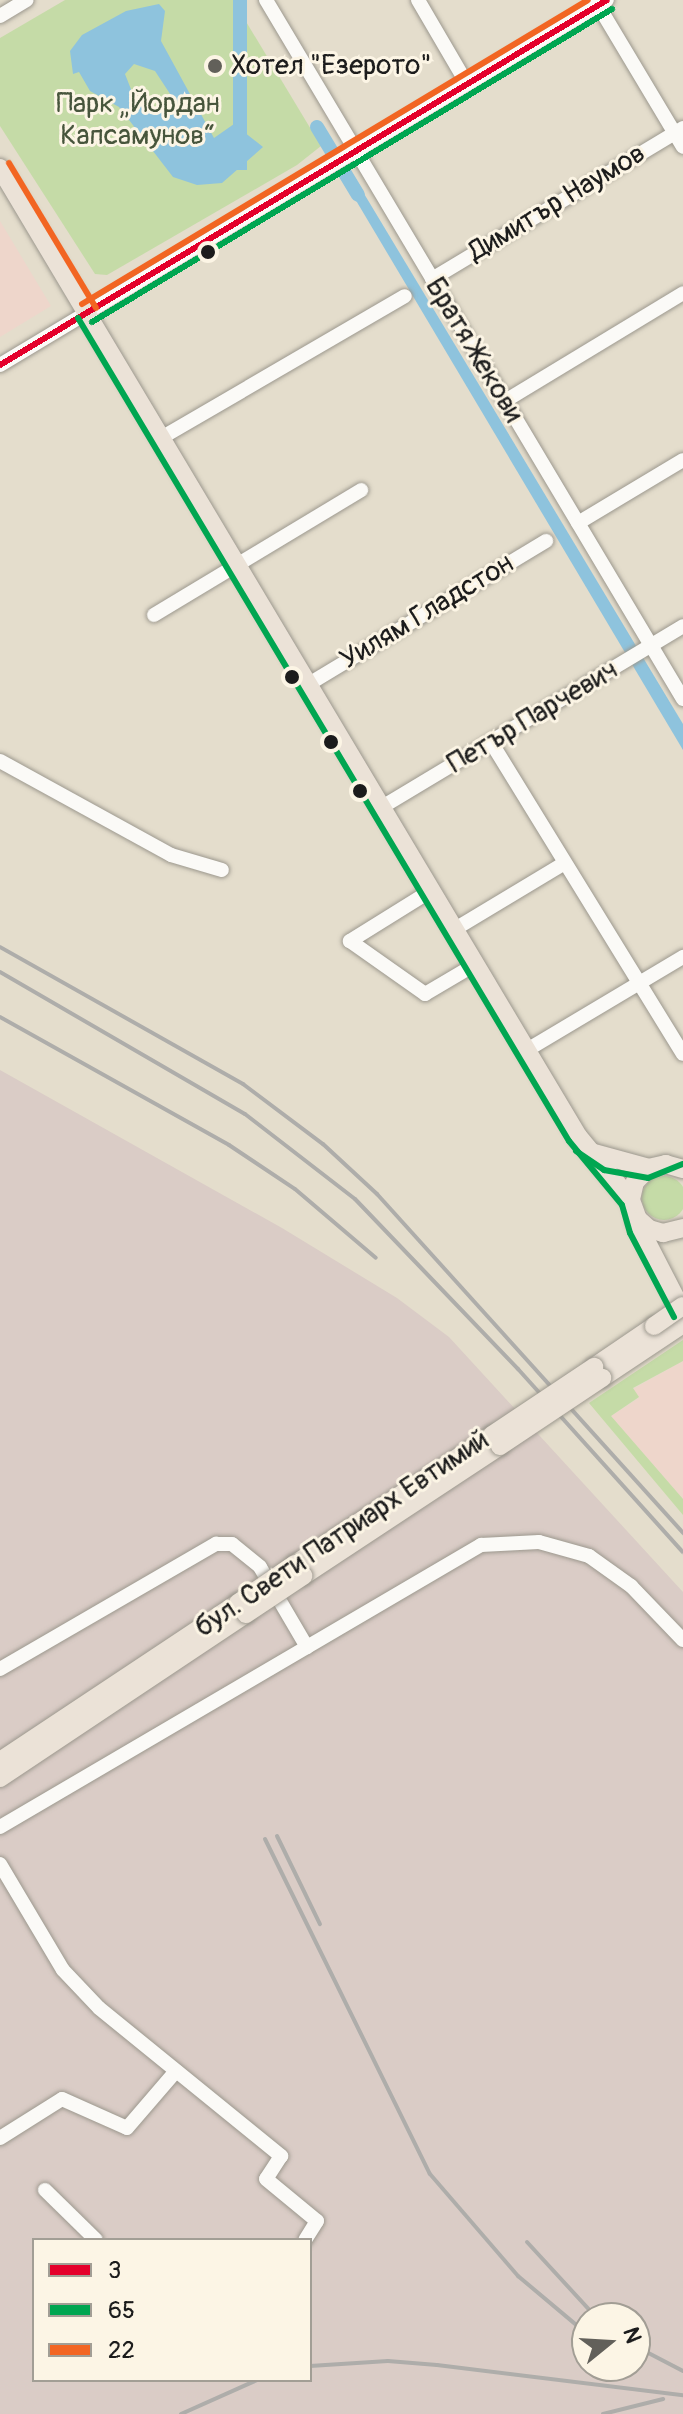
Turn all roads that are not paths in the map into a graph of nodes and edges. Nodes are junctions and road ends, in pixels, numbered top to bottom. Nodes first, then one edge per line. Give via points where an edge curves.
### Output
1 (27, 0) edge
2 (266, 0) edge
3 (418, 0) edge
4 (600, 2) edge
5 (0, 16) edge
6 (467, 84) junction
7 (679, 131) edge
8 (683, 147) edge
9 (356, 151) junction
10 (0, 168) edge
11 (432, 279) junction
12 (683, 293) edge
13 (405, 296) dead end
14 (87, 313) junction
15 (0, 365) edge
16 (505, 401) junction
17 (161, 438) junction
18 (683, 460) edge
19 (361, 490) dead end
20 (578, 523) junction
21 (546, 541) dead end
22 (237, 565) junction
23 (154, 615) dead end
24 (683, 626) edge
25 (646, 648) junction
26 (309, 684) junction
27 (683, 699) edge
28 (491, 742) junction
29 (0, 761) edge
30 (382, 807) junction
31 (565, 863) junction
32 (222, 870) dead end
33 (432, 890) junction
34 (455, 929) junction
35 (683, 957) edge
36 (476, 964) junction
37 (640, 983) junction
38 (527, 1050) junction
39 (683, 1054) edge
40 (586, 1147) junction
41 (683, 1153) edge
42 (666, 1167) edge
43 (632, 1205) junction
44 (678, 1230) edge
45 (666, 1280) junction
46 (683, 1309) edge
47 (683, 1324) edge
48 (658, 1332) junction
49 (242, 1608) junction
50 (683, 1640) edge
51 (307, 1647) junction
52 (0, 1669) edge
53 (0, 1761) edge
54 (0, 1778) edge
55 (0, 1827) edge
56 (0, 1864) edge
57 (176, 2071) junction
58 (0, 2138) edge
59 (45, 2190) dead end
60 (94, 2238) edge
61 (306, 2238) edge

1 - 5 street
2 - 9 street, Братя Жекови
3 - 6 street
4 - 6 street
4 - 7 street
6 - 9 street
7 - 8 street
7 - 11 street, Димитър Наумов
9 - 11 street, Братя Жекови
9 - 14 street
10 - 14 main road
11 - 16 street, Братя Жекови
12 - 16 street
13 - 17 street
14 - 15 street
14 - 17 main road
16 - 20 street, Братя Жекови
17 - 22 main road
18 - 20 street
19 - 22 street
20 - 25 street, Братя Жекови
21 - 26 street, Уилям Гладстон
22 - 23 street
22 - 26 main road
24 - 25 street, Петър Парчевич
25 - 27 street, Братя Жекови
25 - 28 street, Петър Парчевич
26 - 30 main road
28 - 30 street, Петър Парчевич
28 - 31 street
29 - 32 street via 171,855
30 - 33 main road
31 - 34 street
31 - 37 street
33 - 34 main road
33 - 36 street via 350,941 425,994
34 - 36 main road
35 - 37 street
36 - 38 main road
37 - 38 street
37 - 39 street
38 - 40 main road
40 - 42 main road via 617,1164
40 - 43 main road
41 - 42 main road
42 - 43 main road via 635,1182
43 - 44 main road via 649,1229
43 - 45 main road
44 - 45 main road via 665,1253
45 - 46 main road
46 - 48 main road, бул. Свети Патриарх Евтимий, bridge
47 - 48 main road, бул. Свети Патриарх Евтимий
48 - 49 main road, бул. Свети Патриарх Евтимий, bridge
49 - 53 main road, бул. Свети Патриарх Евтимий
49 - 54 main road, бул. Свети Патриарх Евтимий
50 - 51 street via 631,1586 589,1556 539,1542 498,1541 481,1545
51 - 52 street via 260,1567 232,1544 216,1544
51 - 55 street
56 - 57 street via 63,1970 99,2008
57 - 58 street via 127,2128 62,2099
57 - 61 street via 281,2156 266,2179 317,2221
59 - 60 street

